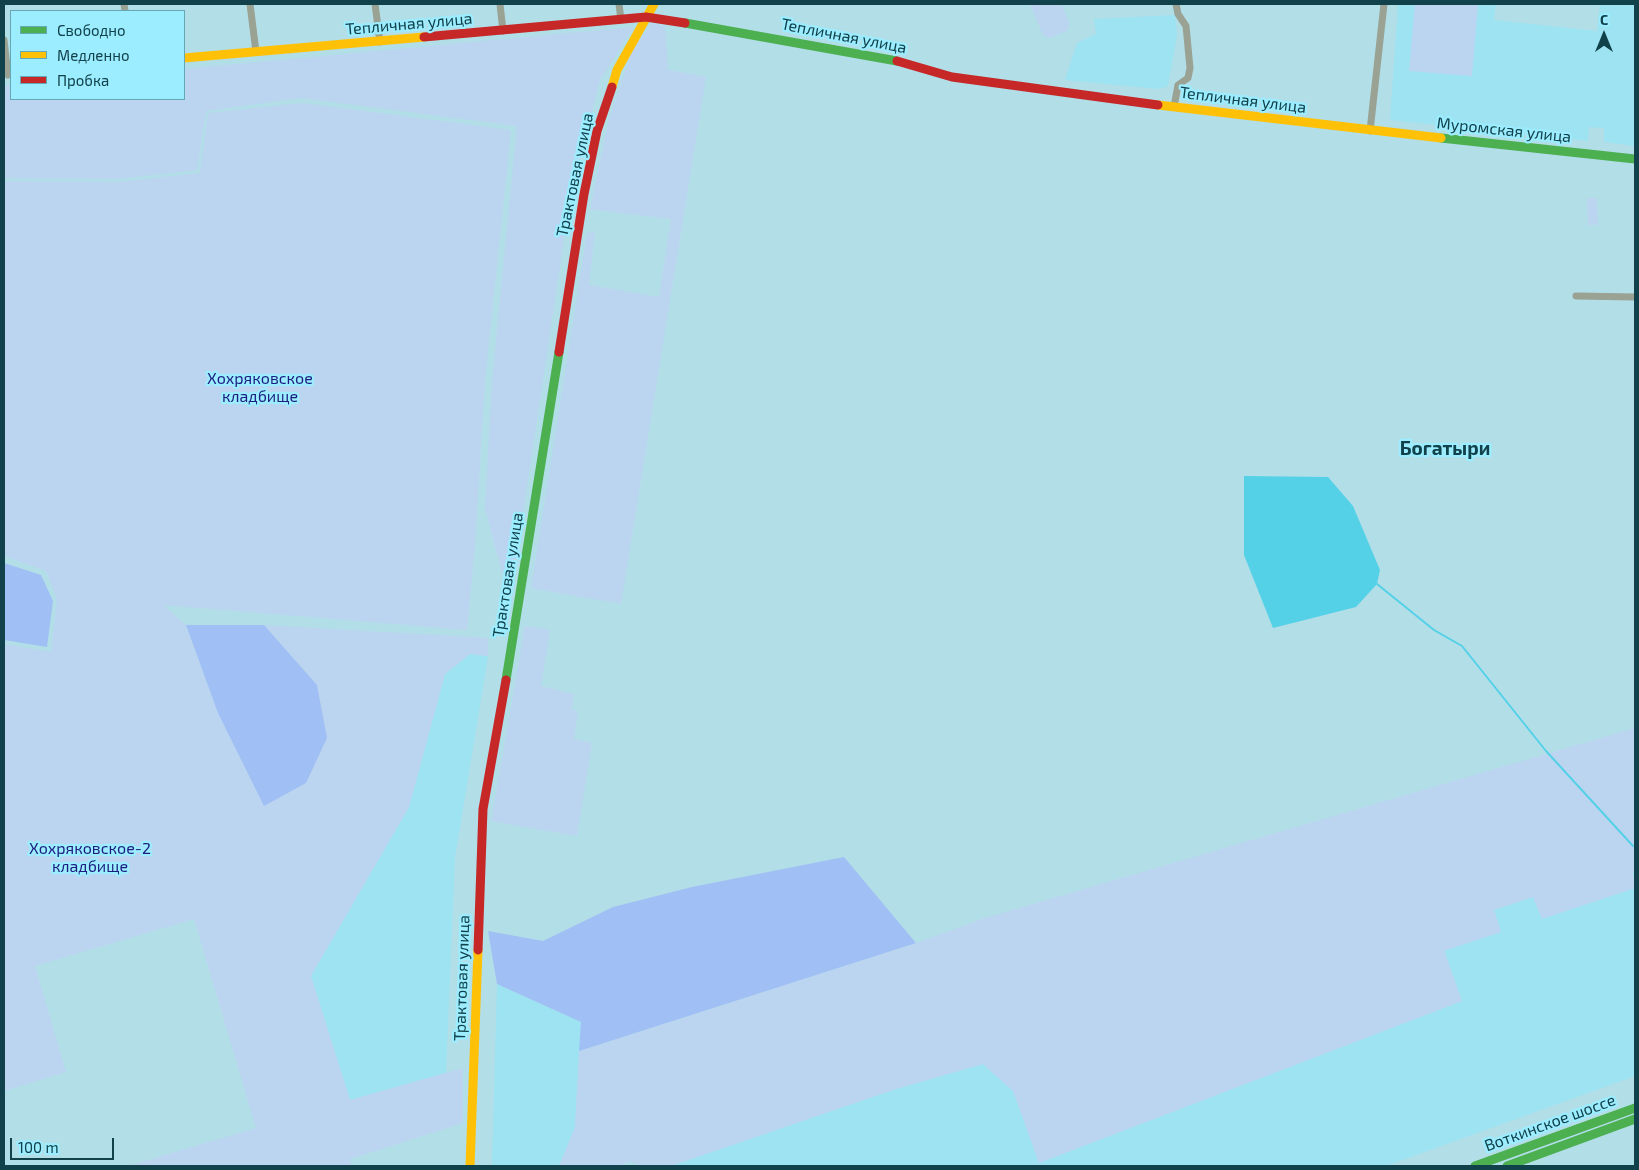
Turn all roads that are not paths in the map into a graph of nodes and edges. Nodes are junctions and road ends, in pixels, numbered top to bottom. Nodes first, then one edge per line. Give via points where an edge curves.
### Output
1 (250, 4) edge
2 (375, 4) edge
3 (500, 4) edge
4 (619, 4) edge
5 (654, 4) edge
6 (1176, 4) edge
7 (1384, 4) edge
8 (646, 17) junction
9 (621, 20) junction
10 (503, 31) junction
11 (4, 40) edge
12 (380, 42) junction
13 (256, 52) junction
14 (185, 58) edge
15 (8, 75) edge
16 (1174, 106) junction
17 (1370, 131) junction
18 (1635, 159) edge
19 (1576, 296) dead end
20 (1635, 297) edge
21 (1635, 1108) edge
22 (1635, 1119) edge
23 (470, 1166) edge
24 (1475, 1166) edge
25 (1508, 1166) edge

1 - 13 street
2 - 12 street
3 - 10 street
4 - 9 street
5 - 8 street, Трактовая улица
6 - 16 street via 1186,26 1190,68 1188,78 1178,85
7 - 17 street
8 - 9 street, Тепличная улица
8 - 16 street, Тепличная улица via 904,62 952,76
8 - 23 street, Трактовая улица via 617,70 595,140 483,809
9 - 10 street, Тепличная улица
10 - 12 street, Тепличная улица
11 - 15 street
12 - 13 street, Тепличная улица
13 - 14 street, Тепличная улица
16 - 17 street, Тепличная улица
17 - 18 street, Муромская улица
19 - 20 street
21 - 24 street, Воткинское шоссе
22 - 25 street, Воткинское шоссе

